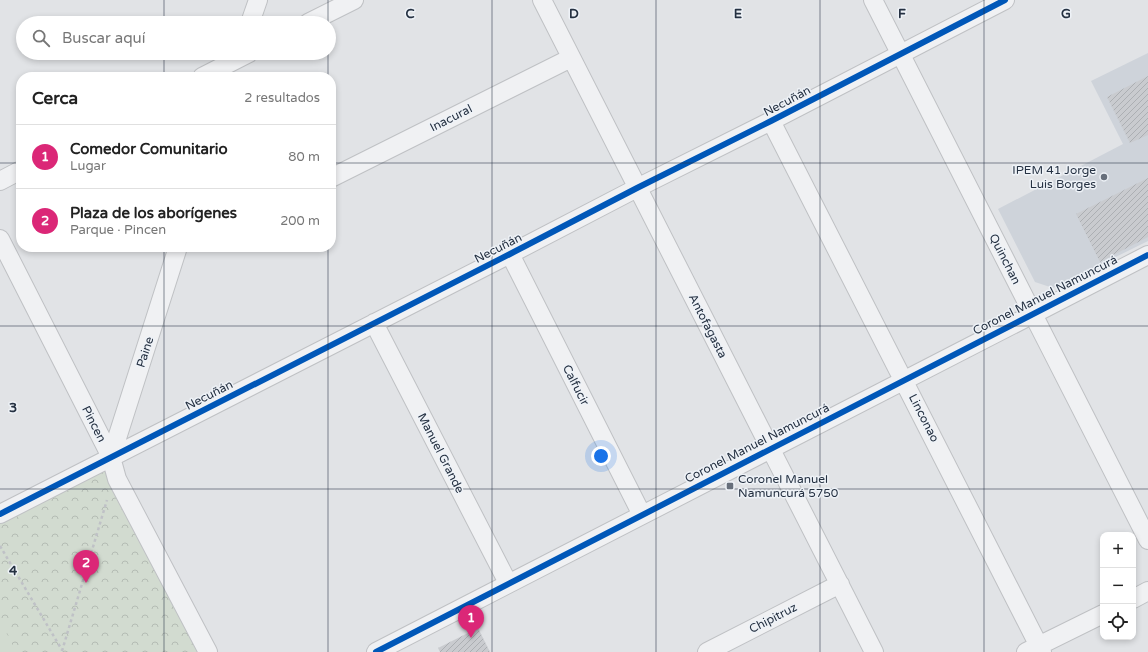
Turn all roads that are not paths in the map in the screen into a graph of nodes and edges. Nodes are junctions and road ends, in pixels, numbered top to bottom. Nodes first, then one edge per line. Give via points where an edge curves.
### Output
1 (258, 0) edge
2 (354, 0) edge
3 (542, 0) edge
4 (873, 0) edge
5 (1006, 0) edge
6 (252, 16) edge
7 (322, 16) edge
8 (900, 54) junction
9 (571, 58) junction
10 (234, 60) edge
11 (241, 60) edge
12 (211, 72) edge
13 (235, 72) edge
14 (771, 121) junction
15 (16, 173) edge
16 (336, 176) edge
17 (0, 181) edge
18 (637, 188) junction
19 (0, 239) edge
20 (177, 252) edge
21 (510, 254) junction
22 (1148, 255) edge
23 (1034, 314) junction
24 (374, 323) junction
25 (904, 380) junction
26 (771, 449) junction
27 (111, 457) junction
28 (0, 514) edge
29 (642, 515) junction
30 (1148, 540) edge
31 (508, 583) junction
32 (840, 584) junction
33 (1148, 591) edge
34 (1136, 597) edge
35 (1100, 616) edge
36 (1036, 650) edge
37 (208, 652) edge
38 (376, 652) edge
39 (707, 652) edge
40 (874, 652) edge

1 - 6 street
2 - 7 street
3 - 9 street, Antofagasta
4 - 8 street, Quinchan
5 - 8 street, Necuñán
8 - 14 street, Necuñán
8 - 23 street, Quinchan
9 - 16 street, Inacural
9 - 18 street, Antofagasta
10 - 12 street
11 - 13 street
14 - 18 street, Necuñán
14 - 25 street, Linconao
15 - 17 street
18 - 21 street, Necuñán
18 - 26 street, Antofagasta
19 - 27 street, Pincen
20 - 27 street, Paine
21 - 24 street, Necuñán
21 - 29 street, Calfucir
22 - 23 street, Coronel Manuel Namuncurá
23 - 25 street, Coronel Manuel Namuncurá
23 - 30 street, Quinchan
24 - 27 street, Necuñán
24 - 31 street, Manuel Grande
25 - 26 street, Coronel Manuel Namuncurá
25 - 36 street, Linconao
26 - 29 street, Coronel Manuel Namuncurá
26 - 32 street, Antofagasta
27 - 28 street, Necuñán
27 - 37 street, Pincen via 117,479
29 - 31 street, Coronel Manuel Namuncurá
31 - 38 street, Coronel Manuel Namuncurá
32 - 39 street, Chipitruz
32 - 40 street, Antofagasta
33 - 34 street
35 - 36 street

